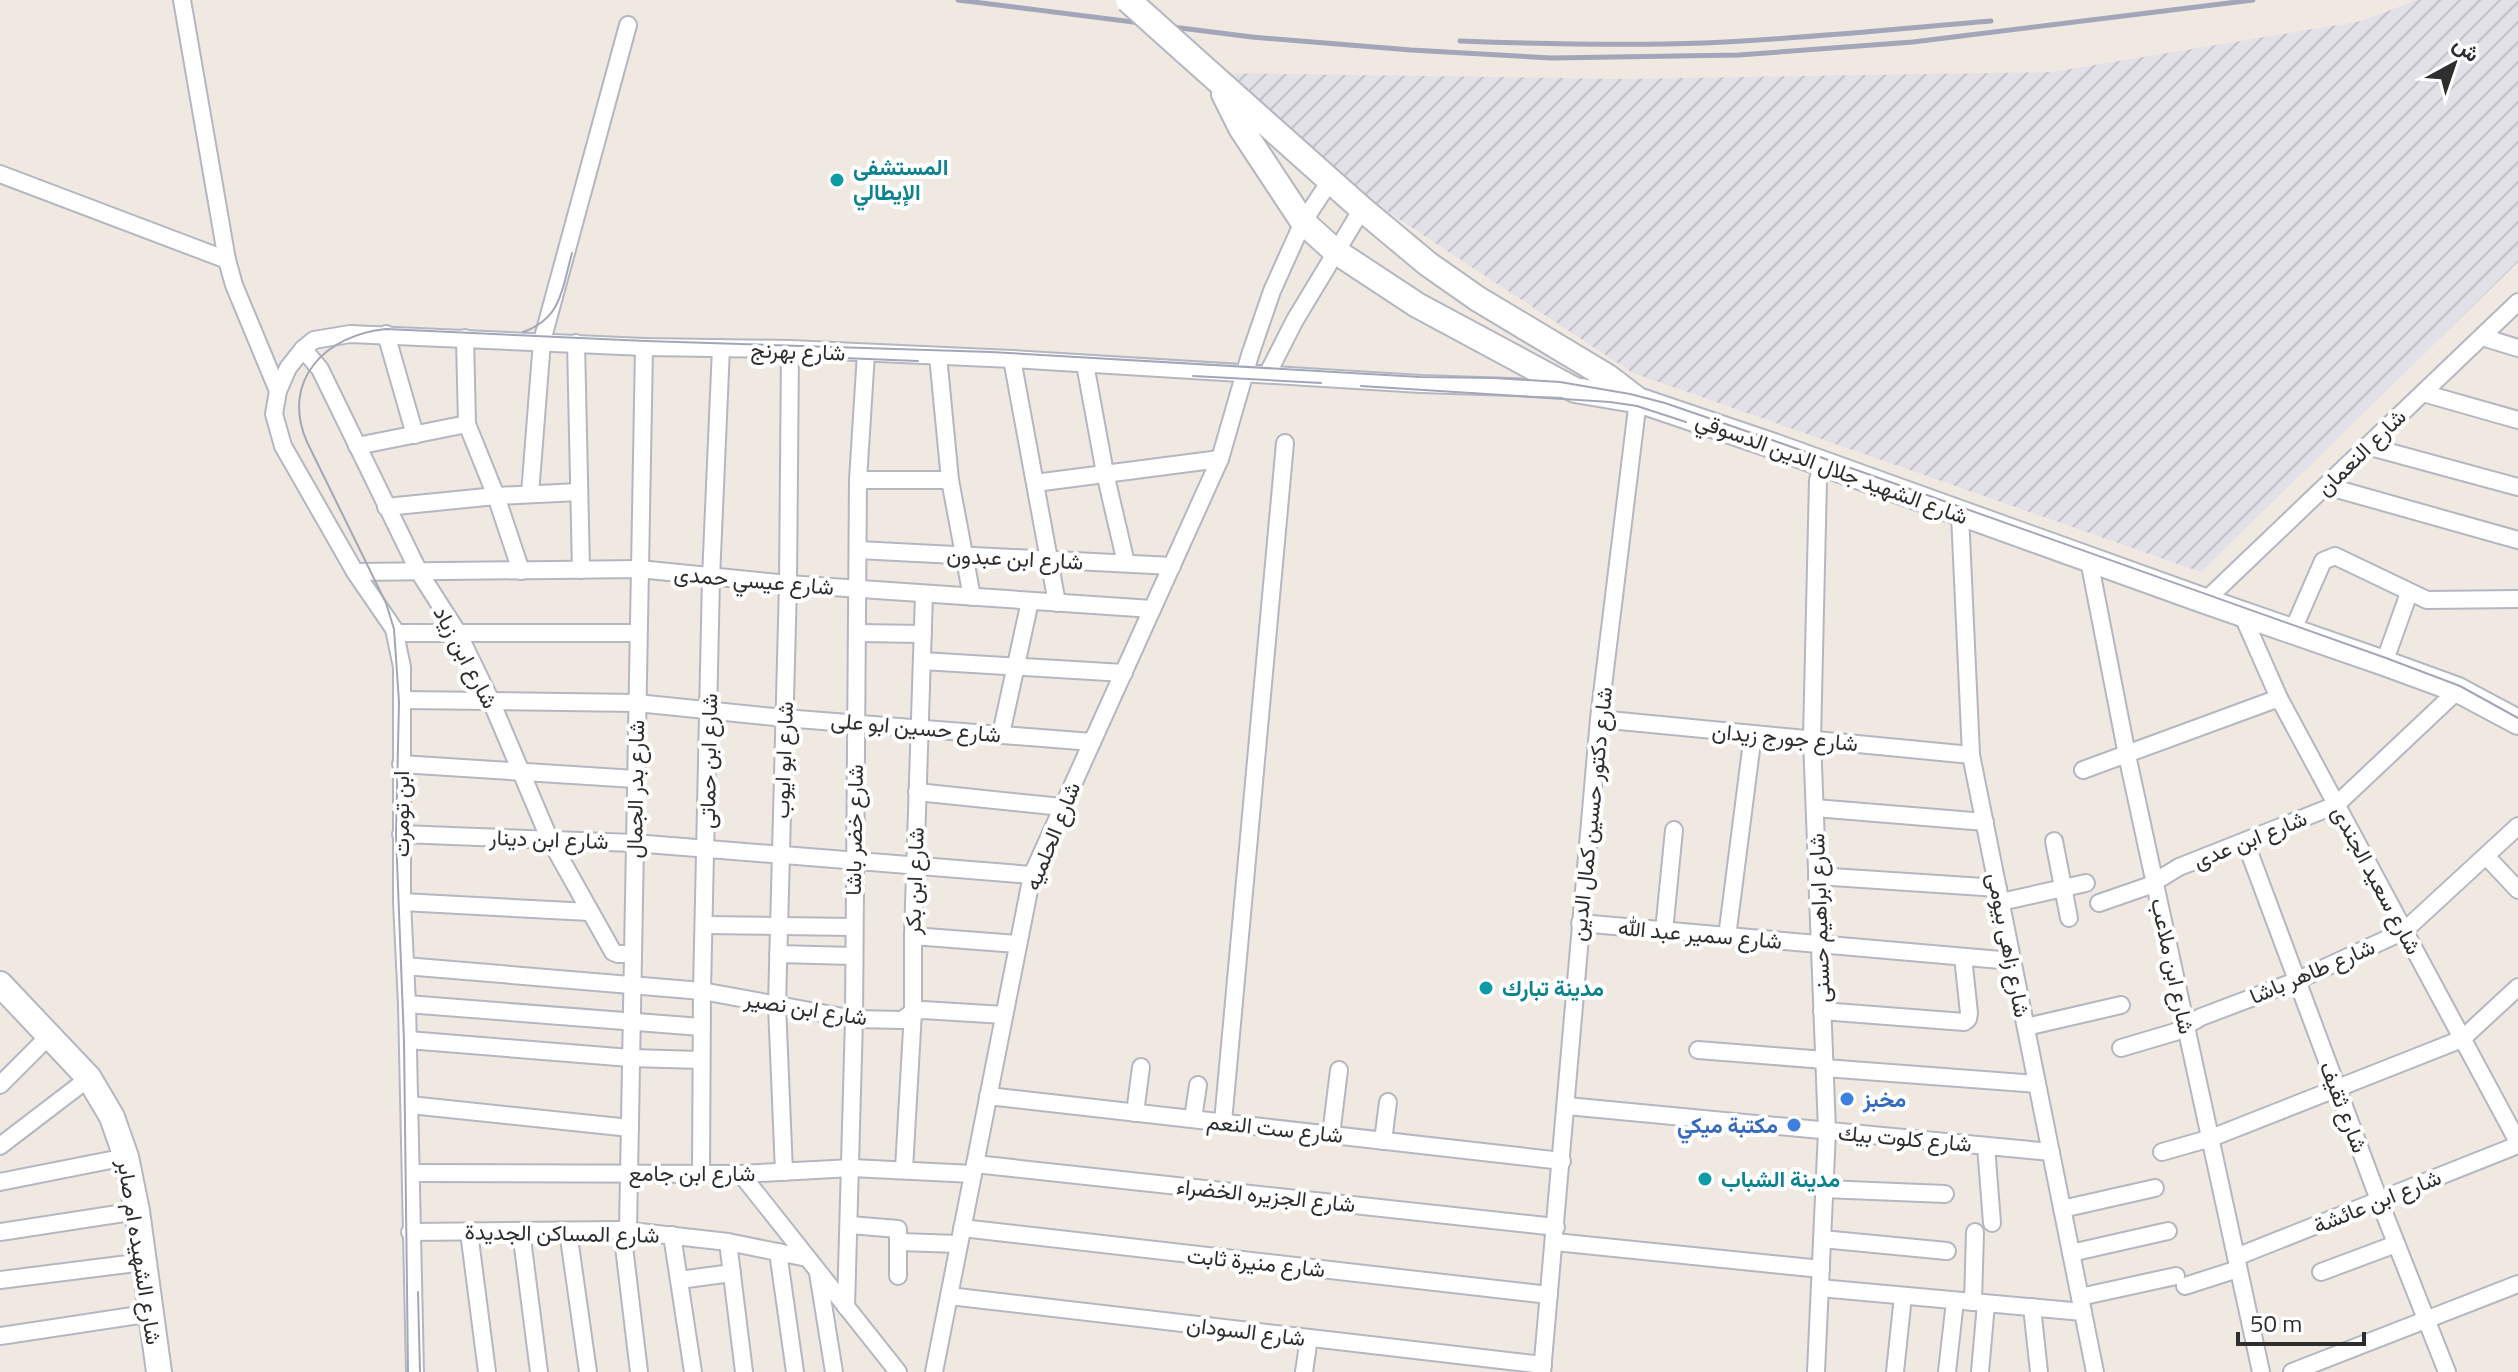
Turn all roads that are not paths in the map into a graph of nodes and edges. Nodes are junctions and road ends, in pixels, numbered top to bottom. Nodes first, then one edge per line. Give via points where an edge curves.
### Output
1 (182, 0) edge
2 (1128, 0) edge
3 (628, 25) dead end
4 (1219, 85) junction
5 (0, 174) edge
6 (1330, 181) junction
7 (1362, 209) junction
8 (1303, 222) junction
9 (1335, 251) junction
10 (227, 260) junction
11 (2518, 302) edge
12 (386, 334) junction
13 (2482, 337) junction
14 (465, 338) junction
15 (542, 341) junction
16 (576, 343) junction
17 (644, 347) junction
18 (721, 348) junction
19 (2518, 348) edge
20 (303, 349) junction
21 (790, 349) junction
22 (866, 353) junction
23 (938, 356) junction
24 (1012, 359) junction
25 (1085, 364) junction
26 (1246, 373) junction
27 (1268, 373) junction
28 (1575, 390) junction
29 (278, 391) junction
30 (2423, 393) junction
31 (1638, 400) junction
32 (2518, 420) edge
33 (467, 424) junction
34 (415, 435) junction
35 (1285, 443) dead end
36 (357, 446) junction
37 (2367, 446) junction
38 (1220, 459) junction
39 (1823, 464) junction
40 (1105, 473) junction
41 (858, 480) junction
42 (950, 480) junction
43 (1035, 483) junction
44 (2326, 486) junction
45 (2518, 487) edge
46 (579, 492) junction
47 (530, 494) junction
48 (496, 496) junction
49 (386, 507) junction
50 (1960, 514) junction
51 (2518, 540) edge
52 (858, 550) junction
53 (965, 555) junction
54 (1049, 560) junction
55 (2089, 560) junction
56 (1126, 563) junction
57 (1172, 566) junction
58 (639, 569) junction
59 (581, 570) junction
60 (521, 571) junction
61 (355, 572) junction
62 (419, 572) junction
63 (711, 578) junction
64 (788, 584) junction
65 (858, 589) junction
66 (2409, 593) junction
67 (924, 594) junction
68 (972, 597) junction
69 (2518, 599) edge
70 (1030, 601) junction
71 (2205, 601) junction
72 (1057, 603) junction
73 (1152, 609) junction
74 (2242, 614) junction
75 (2292, 632) junction
76 (396, 633) junction
77 (458, 633) junction
78 (638, 633) junction
79 (858, 633) junction
80 (923, 634) junction
81 (922, 661) junction
82 (2384, 663) junction
83 (1016, 667) junction
84 (1124, 673) junction
85 (2458, 690) junction
86 (2279, 698) junction
87 (404, 700) junction
88 (491, 701) junction
89 (637, 703) junction
90 (709, 710) junction
91 (784, 718) junction
92 (1599, 719) junction
93 (856, 722) junction
94 (2518, 722) edge
95 (920, 727) junction
96 (1001, 734) junction
97 (1753, 734) junction
98 (1812, 739) junction
99 (1092, 742) junction
100 (1971, 755) junction
101 (2127, 755) junction
102 (401, 764) junction
103 (2083, 770) dead end
104 (521, 772) junction
105 (635, 779) junction
106 (917, 792) junction
107 (2336, 805) junction
108 (1062, 807) junction
109 (1815, 808) junction
110 (1985, 822) junction
111 (2518, 826) edge
112 (1674, 830) dead end
113 (401, 834) junction
114 (549, 838) junction
115 (2054, 841) dead end
116 (2245, 841) junction
117 (634, 843) junction
118 (706, 848) junction
119 (781, 855) junction
120 (2486, 856) junction
121 (853, 861) junction
122 (915, 866) junction
123 (1032, 875) junction
124 (1817, 876) junction
125 (2155, 882) junction
126 (2086, 883) dead end
127 (2064, 888) junction
128 (2518, 890) edge
129 (1999, 895) junction
130 (402, 902) junction
131 (2099, 903) dead end
132 (589, 912) junction
133 (2069, 918) dead end
134 (1580, 923) junction
135 (704, 925) junction
136 (778, 926) junction
137 (853, 927) junction
138 (1664, 931) junction
139 (2404, 931) junction
140 (913, 936) junction
141 (1727, 937) junction
142 (1017, 944) junction
143 (1820, 944) junction
144 (631, 954) junction
145 (778, 954) junction
146 (853, 956) junction
147 (1963, 957) junction
148 (2012, 961) junction
149 (405, 966) junction
150 (2296, 981) junction
151 (631, 985) junction
152 (2518, 987) edge
153 (702, 991) junction
154 (4, 995) edge
155 (407, 1004) junction
156 (777, 1005) junction
157 (2121, 1005) dead end
158 (1822, 1011) junction
159 (913, 1012) junction
160 (1004, 1015) junction
161 (854, 1019) junction
162 (631, 1022) junction
163 (2186, 1025) junction
164 (701, 1027) junction
165 (2026, 1027) junction
166 (49, 1036) junction
167 (2462, 1039) junction
168 (408, 1040) junction
169 (2121, 1048) dead end
170 (1698, 1050) dead end
171 (630, 1058) junction
172 (701, 1060) junction
173 (1824, 1064) junction
174 (1141, 1067) dead end
175 (1339, 1070) dead end
176 (89, 1078) junction
177 (2037, 1084) junction
178 (0, 1085) edge
179 (1198, 1085) dead end
180 (2337, 1088) junction
181 (988, 1096) junction
182 (1388, 1102) dead end
183 (410, 1105) junction
184 (1567, 1106) junction
185 (1135, 1113) junction
186 (1193, 1119) junction
187 (1223, 1122) junction
188 (630, 1128) junction
189 (1827, 1131) junction
190 (1331, 1135) junction
191 (2211, 1138) junction
192 (1383, 1141) junction
193 (2518, 1144) edge
194 (0, 1146) edge
195 (1986, 1146) junction
196 (2051, 1152) junction
197 (2162, 1152) dead end
198 (126, 1157) junction
199 (1562, 1161) junction
200 (852, 1168) junction
201 (904, 1169) junction
202 (974, 1169) junction
203 (784, 1172) junction
204 (411, 1173) junction
205 (630, 1174) junction
206 (701, 1174) junction
207 (741, 1174) junction
208 (0, 1182) edge
209 (2155, 1188) dead end
210 (1824, 1189) junction
211 (1945, 1194) dead end
212 (2379, 1200) junction
213 (2062, 1209) junction
214 (137, 1211) junction
215 (1992, 1223) dead end
216 (850, 1225) junction
217 (625, 1230) junction
218 (521, 1231) junction
219 (568, 1231) junction
220 (2168, 1231) dead end
221 (0, 1232) edge
222 (410, 1232) junction
223 (469, 1232) junction
224 (1975, 1232) dead end
225 (1555, 1234) junction
226 (672, 1235) junction
227 (961, 1236) junction
228 (1822, 1239) junction
229 (728, 1242) junction
230 (899, 1242) junction
231 (2396, 1244) junction
232 (1947, 1251) dead end
233 (778, 1252) junction
234 (2071, 1253) junction
235 (144, 1262) junction
236 (2237, 1263) junction
237 (813, 1265) junction
238 (1821, 1269) junction
239 (2321, 1272) dead end
240 (732, 1273) junction
241 (898, 1276) dead end
242 (0, 1280) edge
243 (679, 1280) junction
244 (2518, 1284) edge
245 (1820, 1288) junction
246 (1549, 1295) junction
247 (949, 1296) junction
248 (1903, 1296) junction
249 (1955, 1301) junction
250 (1980, 1303) junction
251 (2081, 1305) junction
252 (846, 1307) junction
253 (2032, 1307) junction
254 (152, 1313) junction
255 (2426, 1320) junction
256 (0, 1336) edge
257 (1309, 1338) junction
258 (1478, 1365) edge
259 (1542, 1368) edge
260 (156, 1372) edge
261 (415, 1372) edge
262 (487, 1372) edge
263 (539, 1372) edge
264 (588, 1372) edge
265 (639, 1372) edge
266 (693, 1372) edge
267 (744, 1372) edge
268 (795, 1372) edge
269 (834, 1372) edge
270 (898, 1372) edge
271 (934, 1372) edge
272 (1304, 1372) edge
273 (1816, 1372) edge
274 (1895, 1372) edge
275 (1947, 1372) edge
276 (1980, 1372) edge
277 (2039, 1372) edge
278 (2095, 1372) edge
279 (2261, 1372) edge
280 (2292, 1372) edge
281 (2447, 1372) edge

1 - 10 street
2 - 4 main road, شارع الشهيد جلال الدين الدسوقي, bridge
3 - 15 street
4 - 6 main road, شارع الشهيد جلال الدين الدسوقي
4 - 8 main road, شارع الشهيد جلال الدين الدسوقي
5 - 10 street
6 - 7 main road, شارع الشهيد جلال الدين الدسوقي
6 - 8 street, شارع الحلميه
7 - 9 street
7 - 31 main road, شارع الشهيد جلال الدين الدسوقي via 1478,299
8 - 9 main road, شارع الشهيد جلال الدين الدسوقي
8 - 26 street, شارع الحلميه via 1272,291
9 - 27 street
9 - 28 main road, شارع الشهيد جلال الدين الدسوقي via 1479,341
10 - 29 street
11 - 13 street, شارع النعمان
12 - 14 street, شارع بهرنج
12 - 20 street, شارع بهرنج via 314,340
12 - 34 street
13 - 19 street
13 - 30 street, شارع النعمان
14 - 15 street, شارع بهرنج
14 - 33 street
15 - 16 street, شارع بهرنج
15 - 47 street
16 - 17 street, شارع بهرنج
16 - 46 street
17 - 18 street, شارع بهرنج
17 - 58 street, شارع بدر الجمال
18 - 21 street, شارع بهرنج
18 - 63 street, شارع ابن حماتى
20 - 29 street, ابن تومرت
20 - 36 street, شارع ابن زياد via 320,369
21 - 22 street, شارع بهرنج
21 - 64 street, شارع ابو ايوب
22 - 23 street, شارع بهرنج
22 - 41 street, شارع خضر باشا
23 - 24 street, شارع بهرنج
23 - 42 street
24 - 25 street, شارع بهرنج
24 - 43 street
25 - 26 street, شارع بهرنج
25 - 40 street
26 - 27 street, شارع بهرنج
26 - 38 street, شارع الحلميه
27 - 28 street, شارع بهرنج
28 - 31 main road, شارع الشهيد جلال الدين الدسوقي
29 - 61 street, ابن تومرت via 274,414 283,446
30 - 32 street
30 - 37 street, شارع النعمان
31 - 39 main road, شارع الشهيد جلال الدين الدسوقي
31 - 92 street, شارع دكتور حسين كمال الدين
33 - 34 street
33 - 48 street
34 - 36 street
35 - 187 street
36 - 49 street, شارع ابن زياد
37 - 44 street, شارع النعمان
37 - 45 street
38 - 40 street
38 - 57 street, شارع الحلميه
39 - 50 main road, شارع الشهيد جلال الدين الدسوقي
39 - 98 street, شارع ابراهيم حسنى via 1818,480
40 - 43 street
40 - 56 street
41 - 42 street
41 - 52 street, شارع خضر باشا
42 - 53 street
43 - 54 street
44 - 51 street
44 - 71 street, شارع النعمان
46 - 47 street
46 - 59 street
47 - 48 street
48 - 49 street
48 - 60 street
49 - 62 street, شارع ابن زياد
50 - 55 main road, شارع الشهيد جلال الدين الدسوقي
50 - 100 street, شارع زاهى بيومى
52 - 53 street, شارع ابن عبدون
52 - 65 street, شارع خضر باشا
53 - 54 street, شارع ابن عبدون
53 - 68 street
54 - 56 street, شارع ابن عبدون
54 - 72 street
55 - 71 main road, شارع الشهيد جلال الدين الدسوقي
55 - 101 street, شارع ابن ملاعب
56 - 57 street, شارع ابن عبدون
57 - 73 street, شارع الحلميه
58 - 59 street, شارع عيسي حمدى
58 - 63 street, شارع عيسي حمدى
58 - 78 street, شارع بدر الجمال
59 - 60 street, شارع عيسي حمدى
60 - 62 street, شارع عيسي حمدى
61 - 62 street, شارع عيسي حمدى
61 - 76 street, ابن تومرت
62 - 77 street, شارع ابن زياد
63 - 64 street, شارع عيسي حمدى
63 - 90 street, شارع ابن حماتى
64 - 65 street, شارع عيسي حمدى
64 - 91 street, شارع ابو ايوب
65 - 67 street, شارع عيسي حمدى
65 - 79 street, شارع خضر باشا
66 - 69 street via 2427,600
66 - 75 street via 2335,556 2323,561
66 - 82 street
67 - 68 street, شارع عيسي حمدى
67 - 80 street, شارع ابن بكر
68 - 70 street, شارع عيسي حمدى
70 - 72 street, شارع عيسي حمدى
70 - 83 street
71 - 74 main road, شارع الشهيد جلال الدين الدسوقي
72 - 73 street, شارع عيسي حمدى
73 - 84 street, شارع الحلميه
74 - 75 main road, شارع الشهيد جلال الدين الدسوقي
74 - 86 street, شارع سعيد الجندى
75 - 82 main road, شارع الشهيد جلال الدين الدسوقي
76 - 77 street
76 - 87 street, ابن تومرت
77 - 78 street
77 - 88 street, شارع ابن زياد
78 - 89 street, شارع بدر الجمال
79 - 80 street
79 - 93 street, شارع خضر باشا
80 - 81 street, شارع ابن بكر
81 - 83 street
81 - 95 street, شارع ابن بكر
82 - 85 main road, شارع الشهيد جلال الدين الدسوقي
83 - 84 street
83 - 96 street
84 - 99 street, شارع الحلميه
85 - 94 main road, شارع الشهيد جلال الدين الدسوقي
85 - 107 street, شارع ابن عدى
86 - 101 street
86 - 107 street, شارع سعيد الجندى
87 - 88 street, شارع حسين ابو على
87 - 102 street, ابن تومرت
88 - 89 street, شارع حسين ابو على
88 - 104 street, شارع ابن زياد
89 - 90 street, شارع حسين ابو على
89 - 105 street, شارع بدر الجمال
90 - 91 street, شارع حسين ابو على
90 - 118 street, شارع ابن حماتى
91 - 93 street, شارع حسين ابو على
91 - 119 street, شارع ابو ايوب
92 - 97 street, شارع جورج زيدان
92 - 134 street, شارع دكتور حسين كمال الدين
93 - 95 street, شارع حسين ابو على
93 - 121 street, شارع خضر باشا
95 - 96 street, شارع حسين ابو على
95 - 106 street, شارع ابن بكر
96 - 99 street, شارع حسين ابو على
97 - 98 street, شارع جورج زيدان
97 - 141 street
98 - 100 street, شارع جورج زيدان
98 - 109 street, شارع ابراهيم حسنى
99 - 108 street, شارع الحلميه
100 - 110 street, شارع زاهى بيومى
101 - 103 street
101 - 125 street, شارع ابن ملاعب
102 - 104 street
102 - 113 street, ابن تومرت
104 - 105 street
104 - 114 street, شارع ابن زياد
105 - 117 street, شارع بدر الجمال
106 - 108 street
106 - 122 street, شارع ابن بكر
107 - 116 street, شارع ابن عدى
107 - 139 street, شارع سعيد الجندى
108 - 123 street, شارع الحلميه
109 - 110 street
109 - 124 street, شارع ابراهيم حسنى
110 - 129 street, شارع زاهى بيومى
111 - 120 street, شارع طاهر باشا
112 - 138 street
113 - 114 street, شارع ابن دينار
113 - 130 street, ابن تومرت
114 - 117 street, شارع ابن دينار
114 - 132 street, شارع ابن زياد
115 - 127 street
116 - 125 street, شارع ابن عدى
116 - 150 street, شارع ثقيف
117 - 118 street, شارع ابن دينار
117 - 144 street, شارع بدر الجمال
118 - 119 street, شارع ابن دينار
118 - 135 street, شارع ابن حماتى
119 - 121 street, شارع ابن دينار
119 - 136 street, شارع ابو ايوب
120 - 128 street
120 - 139 street, شارع طاهر باشا
121 - 122 street, شارع ابن دينار
121 - 137 street, شارع خضر باشا
122 - 123 street, شارع ابن دينار
122 - 140 street, شارع ابن بكر
123 - 142 street, شارع الحلميه
124 - 129 street
124 - 143 street, شارع ابراهيم حسنى
125 - 131 street, شارع ابن عدى
125 - 163 street, شارع ابن ملاعب
126 - 127 street
127 - 129 street
127 - 133 street
129 - 148 street, شارع زاهى بيومى
130 - 132 street
130 - 149 street, ابن تومرت
132 - 144 street, شارع ابن زياد via 613,952
134 - 138 street, شارع سمير عبد الله
134 - 184 street, شارع دكتور حسين كمال الدين
135 - 136 street
135 - 153 street, شارع ابن حماتى
136 - 137 street
136 - 145 street, شارع ابو ايوب
137 - 146 street, شارع خضر باشا
138 - 141 street, شارع سمير عبد الله
139 - 150 street, شارع طاهر باشا
139 - 167 street, شارع سعيد الجندى
140 - 142 street
140 - 159 street, شارع ابن بكر
141 - 143 street, شارع سمير عبد الله
142 - 160 street, شارع الحلميه
143 - 147 street, شارع سمير عبد الله
143 - 158 street, شارع ابراهيم حسنى
144 - 151 street, شارع بدر الجمال
145 - 146 street
145 - 156 street, شارع ابو ايوب
146 - 161 street, شارع خضر باشا
147 - 148 street, شارع سمير عبد الله
147 - 158 street via 1969,1013 1964,1022
148 - 165 street, شارع زاهى بيومى
149 - 151 street, شارع ابن نصير
149 - 155 street, ابن تومرت
150 - 163 street, شارع طاهر باشا
150 - 180 street, شارع ثقيف
151 - 153 street, شارع ابن نصير
151 - 162 street, شارع بدر الجمال
152 - 167 street
153 - 156 street, شارع ابن نصير
153 - 164 street, شارع ابن حماتى
154 - 166 main road, شارع الشهيده ام صابر
155 - 162 street
155 - 168 street, ابن تومرت
156 - 161 street, شارع ابن نصير
156 - 203 street, شارع ابو ايوب
157 - 165 street
158 - 173 street, شارع ابراهيم حسنى
159 - 160 street, شارع ابن نصير
159 - 161 street, شارع ابن نصير via 902,1020
159 - 201 street, شارع ابن بكر
160 - 181 street, شارع الحلميه
161 - 200 street, شارع خضر باشا
162 - 164 street
162 - 171 street, شارع بدر الجمال
163 - 169 street, شارع طاهر باشا
163 - 191 street, شارع ابن ملاعب
164 - 172 street, شارع ابن حماتى
165 - 177 street, شارع زاهى بيومى
166 - 176 main road, شارع الشهيده ام صابر
166 - 178 street
167 - 180 street
167 - 193 street, شارع سعيد الجندى
168 - 171 street
168 - 183 street, ابن تومرت
170 - 173 street
171 - 172 street
171 - 188 street, شارع بدر الجمال
172 - 206 street, شارع ابن حماتى
173 - 177 street
173 - 189 street, شارع ابراهيم حسنى
174 - 185 street
175 - 190 street
176 - 194 street
176 - 198 main road, شارع الشهيده ام صابر via 112,1117
177 - 196 street, شارع زاهى بيومى
179 - 186 street
180 - 191 street
180 - 212 street, شارع ثقيف
181 - 185 street, شارع ست النعم
181 - 202 street, شارع الحلميه
182 - 192 street
183 - 188 street
183 - 204 street, ابن تومرت
184 - 189 street, شارع كلوت بيك
184 - 199 street, شارع دكتور حسين كمال الدين
185 - 186 street, شارع ست النعم
186 - 187 street, شارع ست النعم
187 - 190 street, شارع ست النعم
188 - 205 street, شارع بدر الجمال
189 - 195 street, شارع كلوت بيك
189 - 210 street, شارع ابراهيم حسنى
190 - 192 street, شارع ست النعم
191 - 197 street
191 - 236 street, شارع ابن ملاعب
192 - 199 street, شارع ست النعم
193 - 212 street, شارع ابن عائشة
195 - 196 street, شارع كلوت بيك
195 - 215 street
196 - 213 street, شارع زاهى بيومى
198 - 208 street
198 - 214 main road, شارع الشهيده ام صابر
199 - 225 street, شارع دكتور حسين كمال الدين
200 - 201 street, شارع ابن جامع
200 - 203 street, شارع ابن جامع
200 - 216 street, شارع خضر باشا
201 - 202 street, شارع ابن جامع
202 - 225 street, شارع الجزيره الخضراء
202 - 227 street, شارع الحلميه
203 - 207 street, شارع ابن جامع
204 - 205 street, شارع ابن جامع
204 - 222 street, ابن تومرت
205 - 206 street, شارع ابن جامع
205 - 217 street, شارع بدر الجمال
206 - 207 street, شارع ابن جامع
207 - 237 street
209 - 213 street
210 - 211 street
210 - 228 street, شارع ابراهيم حسنى
212 - 231 street, شارع ثقيف
212 - 236 street, شارع ابن عائشة
213 - 234 street, شارع زاهى بيومى
214 - 221 street
214 - 235 main road, شارع الشهيده ام صابر
216 - 230 street via 896,1227
216 - 252 street, شارع خضر باشا
217 - 219 street, شارع المساكن الجديدة
217 - 226 street, شارع المساكن الجديدة
217 - 265 street, شارع بدر الجمال
218 - 219 street, شارع المساكن الجديدة
218 - 223 street, شارع المساكن الجديدة
218 - 263 street
219 - 264 street
220 - 234 street
222 - 223 street, شارع المساكن الجديدة
222 - 261 street, ابن تومرت
223 - 262 street
224 - 250 street
225 - 238 street, شارع الجزيره الخضراء
225 - 246 street, شارع دكتور حسين كمال الدين
226 - 229 street, شارع المساكن الجديدة
226 - 243 street
227 - 230 street, شارع منيرة ثابت
227 - 246 street, شارع منيرة ثابت
227 - 247 street, شارع الحلميه
228 - 232 street
228 - 238 street, شارع ابراهيم حسنى
229 - 233 street, شارع المساكن الجديدة
229 - 240 street
230 - 241 street
231 - 239 street
231 - 255 street, شارع ثقيف
233 - 237 street, شارع المساكن الجديدة
233 - 268 street
234 - 251 street, شارع زاهى بيومى
235 - 242 street
235 - 254 main road, شارع الشهيده ام صابر
236 - 251 street, شارع ابن عائشة
236 - 279 street, شارع ابن ملاعب
237 - 252 street
237 - 269 street
238 - 245 street, شارع ابراهيم حسنى
240 - 243 street
240 - 267 street
243 - 266 street
244 - 255 street
245 - 248 street, شارع ابن عائشة
245 - 273 street, شارع ابراهيم حسنى
246 - 259 street, شارع دكتور حسين كمال الدين
247 - 257 street, شارع السودان
247 - 271 street, شارع الحلميه
248 - 249 street, شارع ابن عائشة
248 - 274 street
249 - 250 street, شارع ابن عائشة
249 - 275 street
250 - 253 street, شارع ابن عائشة
250 - 276 street
251 - 253 street, شارع ابن عائشة
251 - 278 street, شارع زاهى بيومى
252 - 270 street
253 - 277 street
254 - 256 street
254 - 260 main road, شارع الشهيده ام صابر
255 - 280 street
255 - 281 street, شارع ثقيف
257 - 258 street, شارع السودان
257 - 272 street
258 - 259 street, شارع السودان

